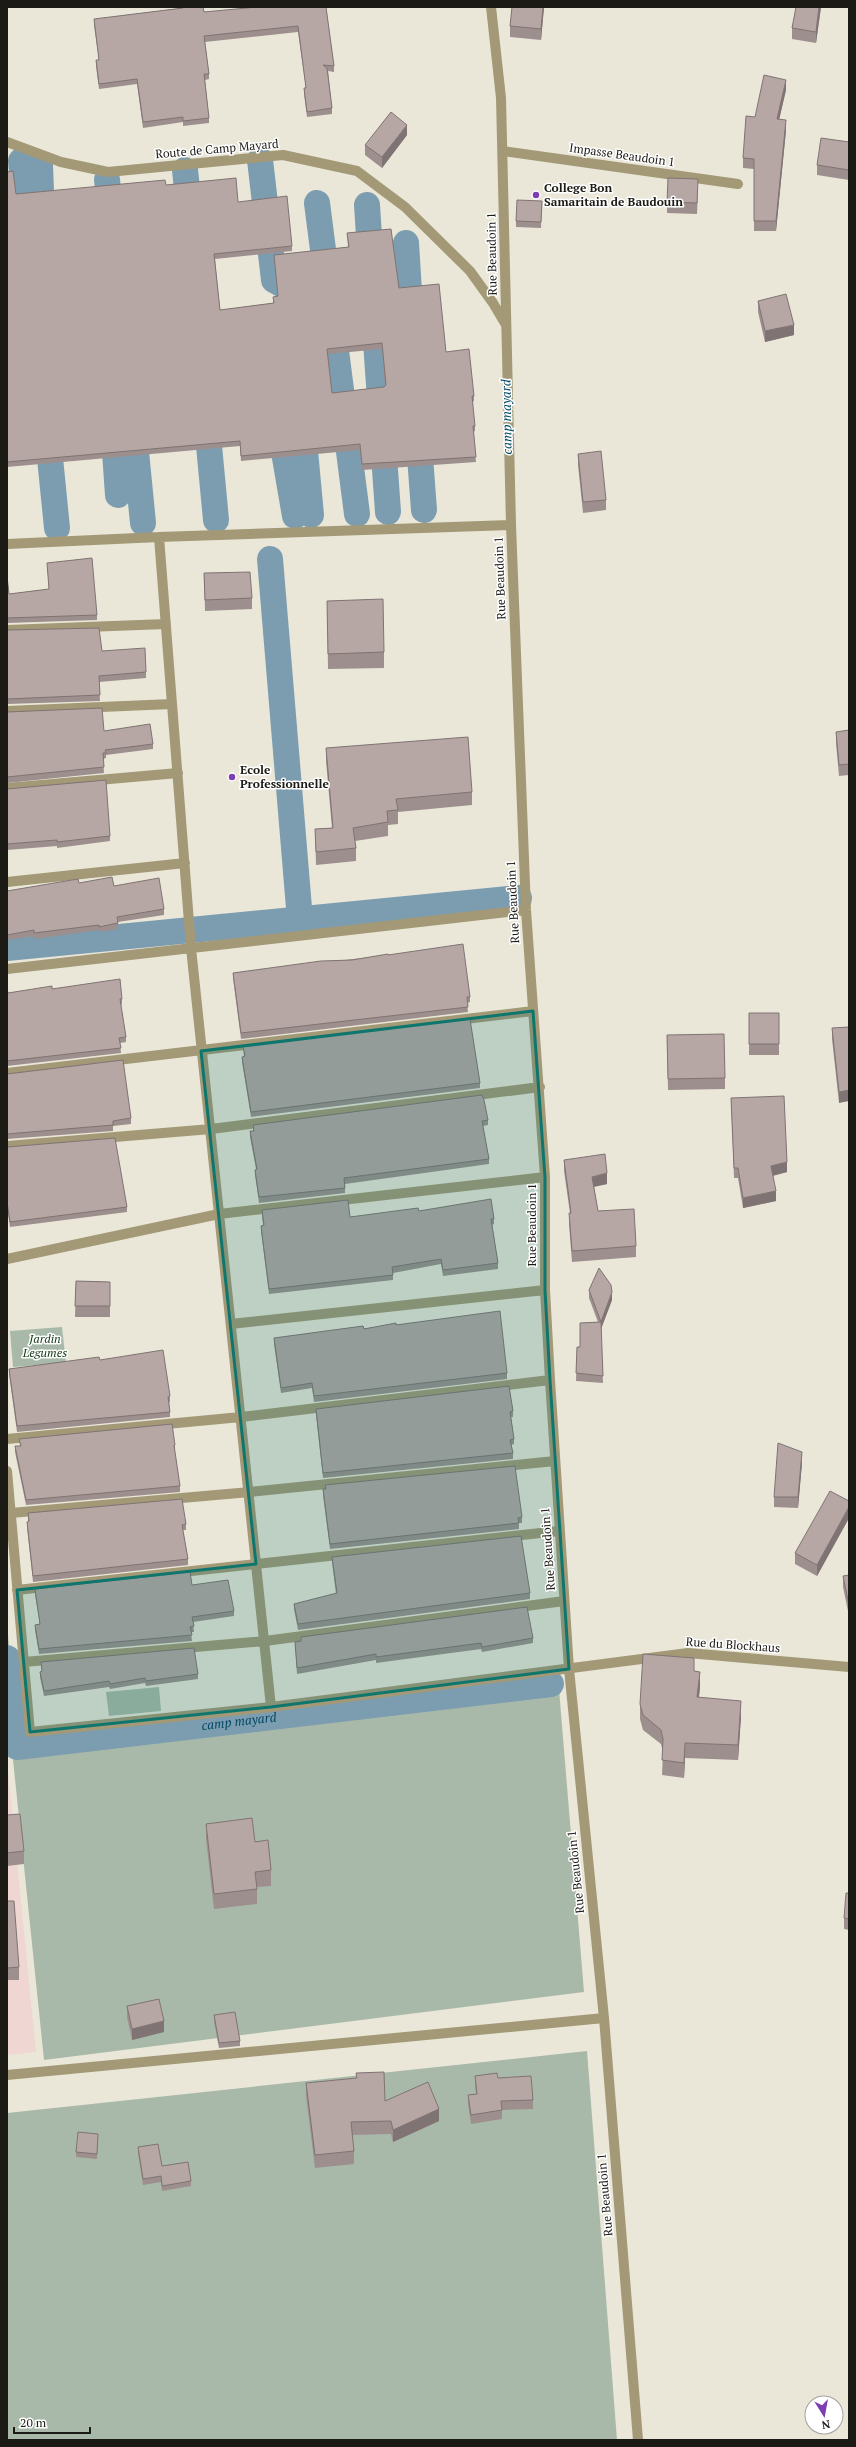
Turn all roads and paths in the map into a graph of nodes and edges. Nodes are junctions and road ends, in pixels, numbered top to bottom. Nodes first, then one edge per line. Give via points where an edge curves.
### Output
1 (491, 7) edge
2 (7, 142) edge
3 (503, 151) junction
4 (738, 184) dead end
5 (507, 327) junction
6 (511, 525) junction
7 (159, 537) junction
8 (7, 544) edge
9 (166, 624) junction
10 (7, 630) edge
11 (172, 704) junction
12 (7, 712) edge
13 (178, 772) junction
14 (7, 788) edge
15 (185, 863) junction
16 (7, 882) edge
17 (526, 910) junction
18 (191, 944) junction
19 (7, 969) edge
20 (533, 1011) junction
21 (201, 1051) junction
22 (7, 1073) edge
23 (540, 1087) junction
24 (210, 1129) junction
25 (7, 1146) edge
26 (545, 1177) junction
27 (219, 1214) junction
28 (7, 1259) edge
29 (545, 1290) junction
30 (231, 1324) junction
31 (550, 1380) junction
32 (241, 1417) junction
33 (7, 1439) edge
34 (555, 1461) junction
35 (7, 1471) edge
36 (250, 1492) junction
37 (10, 1513) junction
38 (559, 1531) junction
39 (256, 1564) junction
40 (17, 1590) junction
41 (564, 1601) junction
42 (265, 1641) junction
43 (24, 1662) junction
44 (849, 1667) edge
45 (569, 1669) junction
46 (271, 1707) junction
47 (604, 2018) junction
48 (7, 2075) edge
49 (638, 2440) edge

1 - 3 street, Rue Beaudoin 1 via 501,98
2 - 5 street, Route de Camp Mayard via 61,162 108,172 283,155 357,171 405,207 470,271
3 - 4 street, Impasse Beaudoin 1
3 - 5 street, Rue Beaudoin 1
5 - 6 street, Rue Beaudoin 1
6 - 7 street
6 - 17 street, Rue Beaudoin 1
7 - 8 street
7 - 9 street
9 - 10 street
9 - 11 street
11 - 12 street
11 - 13 street
13 - 14 street
13 - 15 street
15 - 16 street
15 - 18 street
17 - 18 street
17 - 20 street, Rue Beaudoin 1
18 - 19 street
18 - 21 street
20 - 21 street
20 - 23 street, Rue Beaudoin 1
21 - 22 street
21 - 24 street
23 - 24 street
23 - 26 street, Rue Beaudoin 1
24 - 25 street
24 - 27 street
26 - 27 street
26 - 29 street, Rue Beaudoin 1
27 - 28 street
27 - 30 street
29 - 30 street
29 - 31 street, Rue Beaudoin 1
30 - 32 street
31 - 32 street
31 - 34 street, Rue Beaudoin 1
32 - 33 street
32 - 36 street
34 - 36 street
34 - 38 street, Rue Beaudoin 1
35 - 37 street
36 - 37 street
36 - 39 street
37 - 40 street
38 - 39 street
38 - 41 street, Rue Beaudoin 1
39 - 40 street
39 - 42 street
40 - 43 street
41 - 42 street
41 - 45 street, Rue Beaudoin 1
42 - 43 street
42 - 46 street
43 - 46 street, Rue du Blockhaus via 30,1732
44 - 45 street, Rue du Blockhaus via 688,1653
45 - 46 street, Rue du Blockhaus
45 - 47 street, Rue Beaudoin 1
47 - 48 street
47 - 49 street, Rue Beaudoin 1

